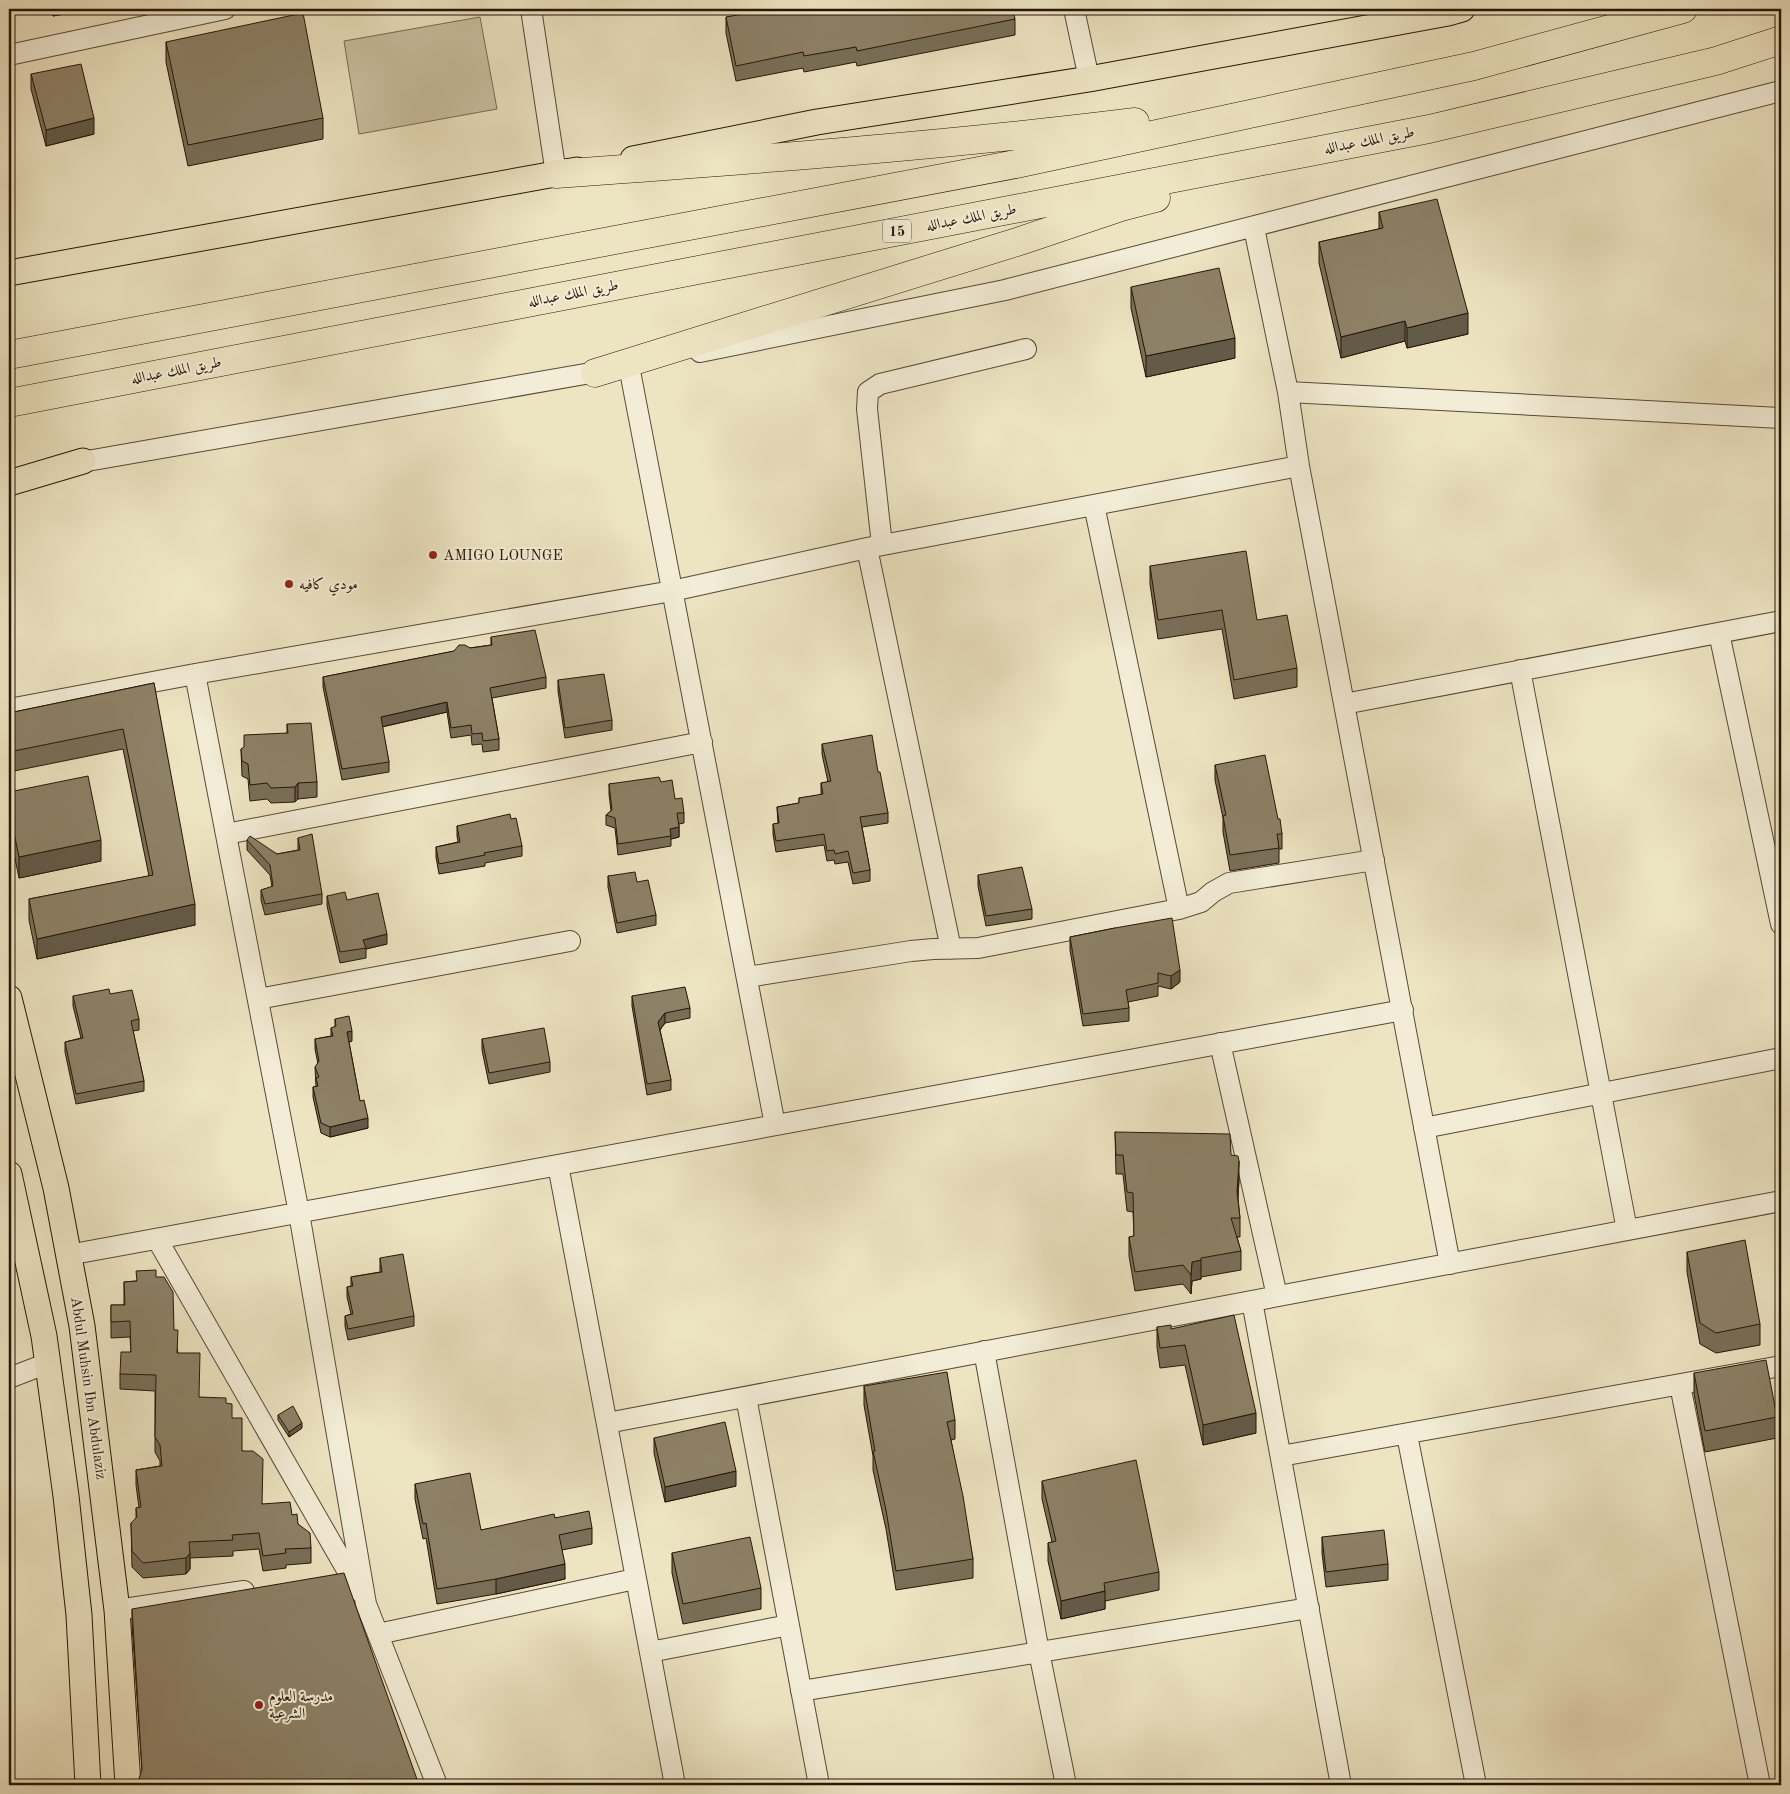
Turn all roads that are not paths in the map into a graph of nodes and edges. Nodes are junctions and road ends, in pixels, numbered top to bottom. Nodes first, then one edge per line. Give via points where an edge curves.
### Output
1 (225, 9) edge
2 (531, 9) edge
3 (1074, 9) edge
4 (1462, 9) edge
5 (1683, 9) edge
6 (1781, 40) edge
7 (9, 55) edge
8 (1089, 79) junction
9 (1781, 91) edge
10 (1322, 98) junction
11 (1387, 137) junction
12 (556, 174) junction
13 (1254, 228) junction
14 (9, 273) edge
15 (1026, 349) dead end
16 (9, 355) edge
17 (629, 366) junction
18 (594, 373) junction
19 (1288, 392) junction
20 (9, 402) edge
21 (1781, 418) edge
22 (83, 461) junction
23 (1299, 466) junction
24 (9, 474) edge
25 (9, 483) edge
26 (1094, 505) junction
27 (875, 546) junction
28 (672, 591) junction
29 (1781, 621) edge
30 (1718, 633) junction
31 (1520, 670) junction
32 (195, 674) junction
33 (1344, 704) junction
34 (9, 709) edge
35 (702, 742) junction
36 (226, 834) junction
37 (1374, 860) junction
38 (1179, 909) junction
39 (1781, 924) edge
40 (570, 941) dead end
41 (951, 949) junction
42 (747, 977) junction
43 (9, 998) edge
44 (258, 998) junction
45 (1403, 1010) junction
46 (1220, 1043) junction
47 (1781, 1058) edge
48 (1601, 1093) junction
49 (775, 1125) junction
50 (1424, 1128) junction
51 (558, 1165) junction
52 (9, 1174) edge
53 (1781, 1201) edge
54 (299, 1213) junction
55 (1627, 1230) junction
56 (157, 1239) junction
57 (68, 1255) junction
58 (1450, 1264) junction
59 (1277, 1296) junction
60 (1252, 1301) junction
61 (984, 1352) junction
62 (48, 1363) junction
63 (1781, 1366) edge
64 (9, 1378) edge
65 (1680, 1385) junction
66 (746, 1397) junction
67 (607, 1423) junction
68 (1408, 1435) junction
69 (1281, 1456) junction
70 (635, 1579) junction
71 (262, 1588) edge
72 (366, 1604) junction
73 (1309, 1608) junction
74 (117, 1610) junction
75 (789, 1624) junction
76 (378, 1634) junction
77 (650, 1652) junction
78 (1039, 1652) junction
79 (801, 1692) junction
80 (88, 1785) edge
81 (128, 1785) edge
82 (437, 1785) edge
83 (675, 1785) edge
84 (819, 1785) edge
85 (1066, 1785) edge
86 (1341, 1785) edge
87 (1476, 1785) edge
88 (1760, 1785) edge

1 - 7 street
2 - 12 street
3 - 8 street
4 - 8 main road
5 - 10 highway via 1474,66
6 - 11 highway, طريق الملك عبدالله / 15 via 1716,61
8 - 12 main road via 817,122
9 - 13 street
10 - 12 highway via 1040,134
10 - 16 highway via 1016,164
11 - 18 highway via 1121,207
11 - 20 highway, طريق الملك عبدالله / 15
12 - 14 main road
13 - 17 street via 1005,290
13 - 19 street
15 - 27 street via 880,384 868,392
17 - 18 street
17 - 28 street
18 - 22 street
19 - 21 street
19 - 23 street
22 - 24 street
22 - 25 main road
23 - 26 street
23 - 33 street
26 - 27 street
26 - 38 street
27 - 28 street
27 - 41 street
28 - 32 street
28 - 35 street
29 - 30 street
30 - 31 street
30 - 39 street
31 - 33 street
31 - 48 street
32 - 34 street
32 - 36 street
33 - 37 street
35 - 36 street
35 - 42 street
36 - 44 street
37 - 38 street via 1229,883 1201,902
37 - 45 street
38 - 41 street via 978,948
40 - 44 street
41 - 42 street via 911,951
42 - 49 street
43 - 57 main road, Abdul Muhsin Ibn Abdulaziz via 56,1188
44 - 54 street
45 - 46 street
45 - 50 street
46 - 49 street
46 - 59 street
47 - 48 street
48 - 50 street
48 - 55 street
49 - 51 street
50 - 58 street
51 - 54 street
51 - 67 street
52 - 62 main road
53 - 55 street
54 - 56 street
54 - 72 street
55 - 58 street
56 - 57 street
56 - 72 street via 340,1576
57 - 74 main road, Abdul Muhsin Ibn Abdulaziz via 82,1326
58 - 59 street
59 - 60 street
60 - 61 street
60 - 69 street
61 - 66 street
61 - 78 street
62 - 64 street
62 - 80 main road via 79,1615
63 - 65 street
65 - 68 street
65 - 88 street
66 - 67 street
66 - 75 street
67 - 70 street
68 - 69 street
68 - 87 street
69 - 73 street
70 - 76 street
70 - 77 street
71 - 74 street
72 - 76 street
73 - 78 street
73 - 86 street
74 - 81 main road, Abdul Muhsin Ibn Abdulaziz
75 - 77 street
75 - 79 street
76 - 82 street
77 - 83 street
78 - 79 street
78 - 85 street
79 - 84 street

